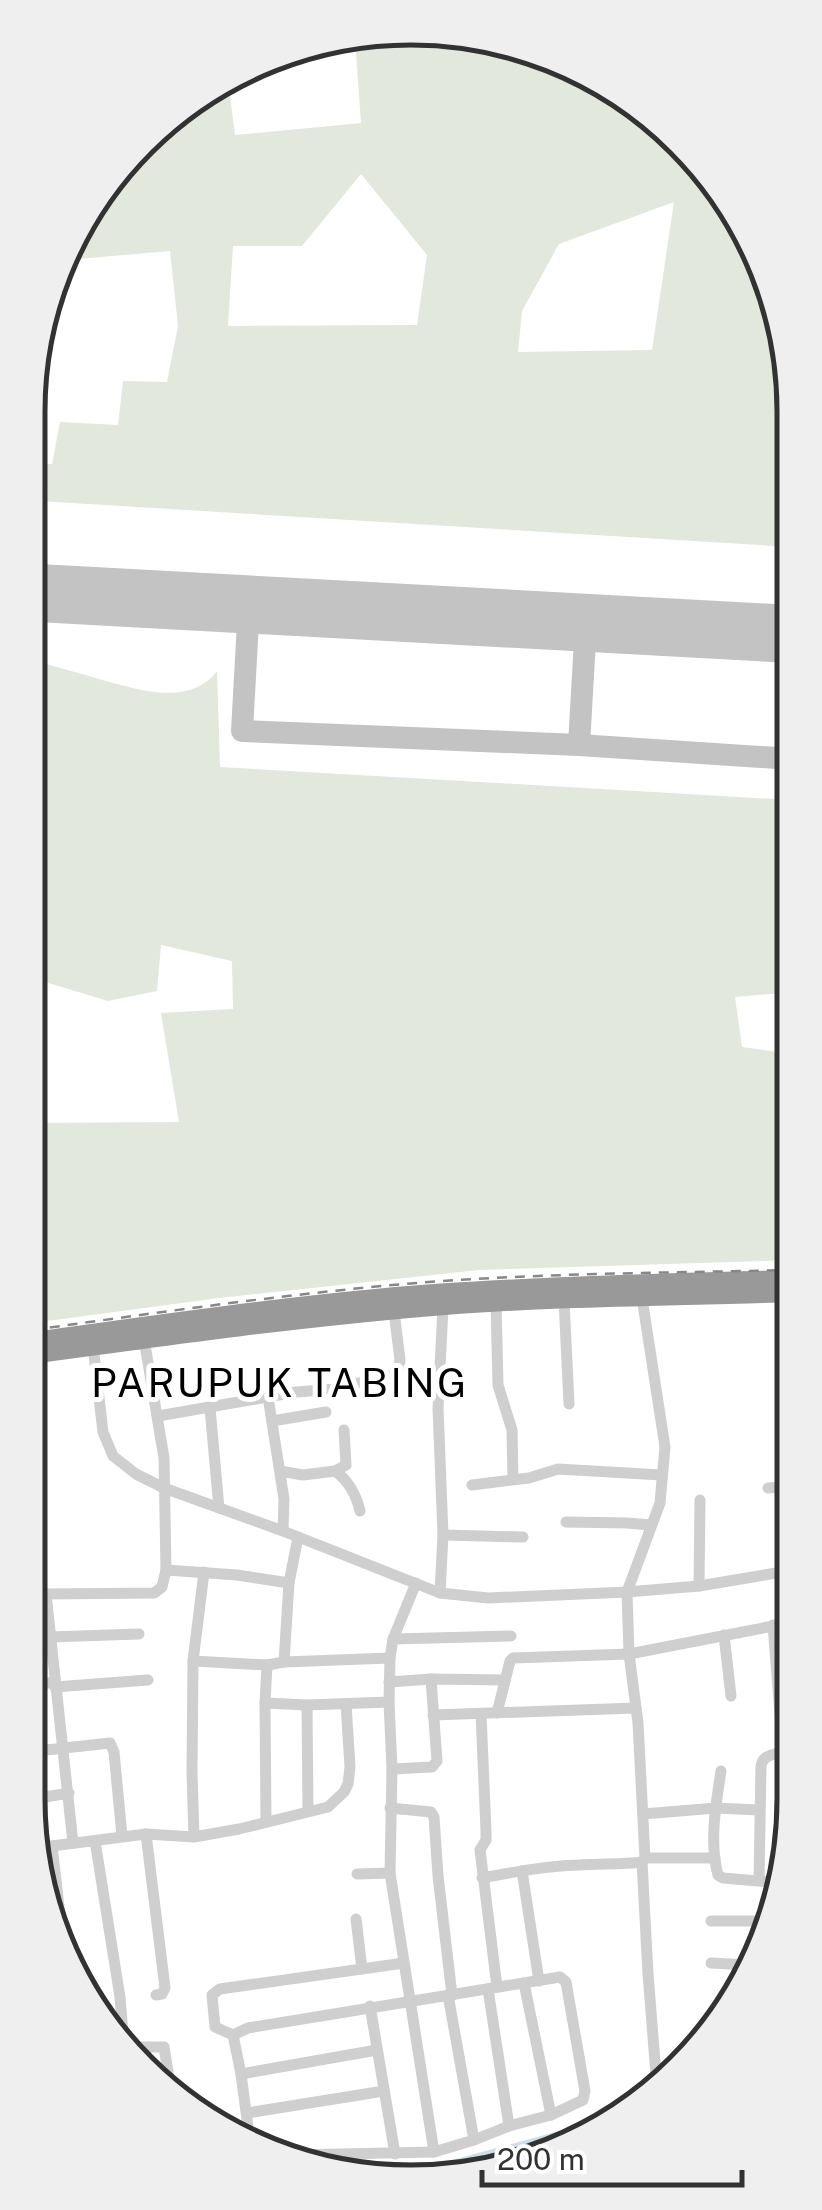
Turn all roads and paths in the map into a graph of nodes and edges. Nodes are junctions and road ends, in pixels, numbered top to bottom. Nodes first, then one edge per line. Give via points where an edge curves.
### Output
1 (777, 1280) edge
2 (576, 1294) junction
3 (777, 1294) edge
4 (642, 1298) junction
5 (496, 1303) junction
6 (442, 1306) junction
7 (394, 1311) junction
8 (270, 1316) junction
9 (45, 1340) edge
10 (144, 1340) junction
11 (93, 1346) junction
12 (45, 1353) edge
13 (268, 1397) junction
14 (569, 1404) dead end
15 (210, 1408) junction
16 (326, 1412) dead end
17 (158, 1416) junction
18 (272, 1421) junction
19 (344, 1430) dead end
20 (335, 1471) junction
21 (280, 1472) junction
22 (661, 1475) junction
23 (514, 1479) junction
24 (472, 1485) dead end
25 (777, 1487) edge
26 (164, 1488) junction
27 (768, 1488) dead end
28 (700, 1500) dead end
29 (219, 1508) junction
30 (360, 1511) dead end
31 (566, 1522) dead end
32 (650, 1526) junction
33 (283, 1532) junction
34 (443, 1534) junction
35 (298, 1537) junction
36 (523, 1538) dead end
37 (166, 1570) junction
38 (204, 1572) junction
39 (777, 1573) edge
40 (289, 1583) junction
41 (416, 1583) junction
42 (699, 1586) junction
43 (627, 1592) junction
44 (440, 1593) junction
45 (45, 1594) edge
46 (45, 1619) edge
47 (777, 1625) edge
48 (773, 1626) junction
49 (138, 1634) dead end
50 (724, 1635) junction
51 (512, 1636) dead end
52 (50, 1637) junction
53 (45, 1638) edge
54 (393, 1639) junction
55 (629, 1654) junction
56 (390, 1658) junction
57 (777, 1660) edge
58 (193, 1662) junction
59 (284, 1662) junction
60 (267, 1665) junction
61 (431, 1679) junction
62 (148, 1680) dead end
63 (505, 1680) junction
64 (389, 1682) junction
65 (45, 1685) edge
66 (55, 1685) junction
67 (731, 1696) dead end
68 (389, 1702) junction
69 (265, 1703) junction
70 (346, 1704) junction
71 (307, 1705) junction
72 (636, 1708) junction
73 (497, 1713) junction
74 (480, 1714) junction
75 (434, 1715) junction
76 (62, 1747) junction
77 (45, 1750) edge
78 (777, 1755) edge
79 (392, 1770) junction
80 (721, 1771) dead end
81 (69, 1793) junction
82 (45, 1797) edge
83 (390, 1808) junction
84 (716, 1808) junction
85 (308, 1810) junction
86 (758, 1810) junction
87 (643, 1814) junction
88 (266, 1821) junction
89 (146, 1834) junction
90 (122, 1836) junction
91 (194, 1836) junction
92 (94, 1840) junction
93 (73, 1844) junction
94 (52, 1846) junction
95 (48, 1847) edge
96 (716, 1858) junction
97 (644, 1860) junction
98 (522, 1871) junction
99 (390, 1873) junction
100 (769, 1873) edge
101 (357, 1874) dead end
102 (482, 1878) junction
103 (768, 1882) edge
104 (58, 1897) edge
105 (356, 1919) dead end
106 (711, 1921) dead end
107 (756, 1921) edge
108 (404, 1963) junction
109 (711, 1963) dead end
110 (738, 1964) edge
111 (362, 1969) junction
112 (539, 1981) junction
113 (524, 1983) junction
114 (492, 1988) junction
115 (156, 1995) dead end
116 (450, 1995) junction
117 (410, 2001) junction
118 (370, 2006) junction
119 (121, 2022) edge
120 (232, 2034) junction
121 (142, 2047) edge
122 (377, 2050) junction
123 (656, 2070) edge
124 (168, 2072) edge
125 (241, 2074) junction
126 (384, 2091) junction
127 (247, 2113) junction
128 (551, 2115) junction
129 (509, 2126) junction
130 (248, 2127) edge
131 (474, 2140) junction
132 (434, 2152) junction
133 (395, 2154) junction
134 (330, 2156) edge

1 - 2 highway
2 - 4 highway
2 - 5 highway
2 - 8 highway via 431,1293
2 - 14 street
3 - 4 highway
4 - 22 street via 662,1418
5 - 6 highway
5 - 23 street via 498,1385 512,1430
6 - 7 highway
6 - 34 street
7 - 8 highway
7 - 13 street via 396,1373
8 - 9 highway
8 - 10 highway
10 - 11 highway
10 - 17 street
11 - 12 highway
11 - 26 street via 103,1432 113,1456
13 - 15 street
13 - 18 street
15 - 17 street
15 - 29 street
16 - 18 street
17 - 26 street
18 - 21 street
19 - 20 street via 346,1466
20 - 21 street
20 - 30 street via 346,1479
21 - 33 street
22 - 23 street via 558,1469
22 - 32 street
23 - 24 street
25 - 27 street
26 - 29 street
26 - 37 street
28 - 42 street
29 - 33 street
31 - 32 street
32 - 43 street
33 - 35 street
34 - 36 street
34 - 44 street
35 - 40 street
35 - 41 street
37 - 38 street
37 - 45 street via 154,1593
38 - 40 street
38 - 58 street
39 - 42 street
40 - 59 street
41 - 44 street
41 - 54 street
42 - 43 street
43 - 44 street via 488,1598
43 - 55 street
46 - 52 street
47 - 48 street
48 - 50 street
48 - 57 street
49 - 52 street
50 - 55 street
50 - 67 street
51 - 54 street
52 - 53 street
52 - 66 street
54 - 56 street
55 - 63 street via 517,1656
55 - 72 street
56 - 59 street
56 - 64 street
58 - 60 street
58 - 91 street
59 - 60 street
60 - 69 street
61 - 63 street
61 - 64 street
61 - 75 street
62 - 66 street
63 - 73 street
64 - 68 street
65 - 66 street
66 - 76 street
68 - 70 street
68 - 79 street
69 - 71 street
69 - 88 street
70 - 71 street
70 - 85 street via 348,1784 328,1807
71 - 85 street
72 - 73 street
72 - 87 street
73 - 74 street
74 - 75 street
74 - 102 street
75 - 79 street via 435,1765
76 - 77 street
76 - 81 street
76 - 90 street via 112,1745
78 - 86 street via 762,1760
79 - 83 street
80 - 84 street
81 - 82 street
81 - 93 street
83 - 99 street
83 - 116 street via 434,1817
84 - 86 street
84 - 87 street
84 - 96 street
85 - 88 street
86 - 100 street
87 - 97 street
88 - 91 street
89 - 90 street
89 - 91 street
89 - 115 street via 166,1988
90 - 92 street
92 - 93 street
92 - 119 street
93 - 94 street
94 - 95 street
94 - 104 street
96 - 97 street
96 - 103 street via 723,1878
97 - 98 street
97 - 123 street
98 - 102 street
98 - 112 street
99 - 101 street
99 - 108 street
102 - 114 street
105 - 111 street
106 - 107 street
108 - 111 street
108 - 117 street
109 - 110 street
111 - 120 street via 215,1991 215,2027
112 - 113 street
112 - 128 street via 566,1982 585,2096
113 - 114 street
113 - 128 street
114 - 116 street
114 - 129 street
116 - 117 street
116 - 131 street
117 - 118 street
117 - 132 street
118 - 120 street
118 - 122 street
120 - 125 street
121 - 124 street via 164,2047
122 - 125 street
122 - 126 street
125 - 127 street
126 - 127 street
126 - 133 street
127 - 130 street
128 - 129 street
129 - 131 street
131 - 132 street
132 - 133 street
133 - 134 street

